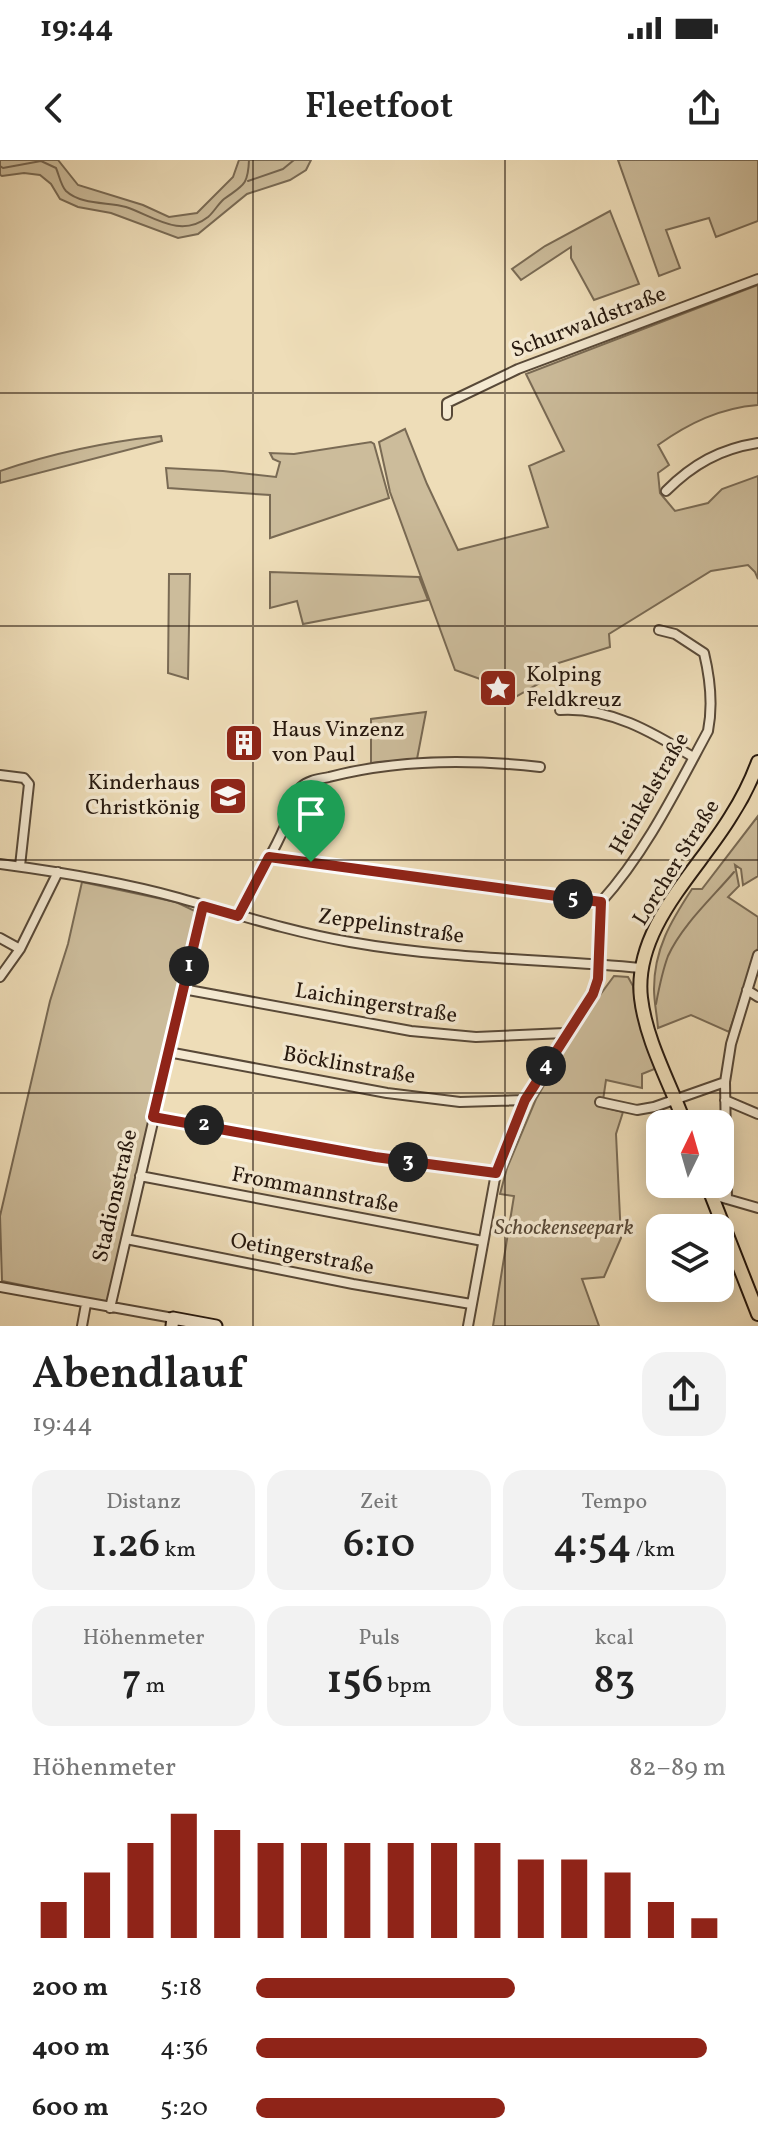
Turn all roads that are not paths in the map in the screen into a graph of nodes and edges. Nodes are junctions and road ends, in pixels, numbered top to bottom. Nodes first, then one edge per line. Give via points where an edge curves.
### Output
1 (758, 279) edge
2 (447, 415) dead end
3 (758, 443) edge
4 (666, 491) dead end
5 (659, 630) dead end
6 (560, 710) dead end
7 (693, 757) junction
8 (758, 762) edge
9 (540, 767) dead end
10 (0, 775) edge
11 (269, 857) junction
12 (0, 864) edge
13 (20, 866) junction
14 (58, 872) junction
15 (601, 902) junction
16 (203, 906) junction
17 (238, 916) junction
18 (0, 938) edge
19 (20, 949) junction
20 (758, 955) edge
21 (599, 963) junction
22 (641, 968) junction
23 (0, 977) edge
24 (183, 989) junction
25 (747, 990) junction
26 (758, 997) edge
27 (565, 1033) junction
28 (168, 1052) junction
29 (725, 1082) junction
30 (676, 1099) junction
31 (525, 1100) junction
32 (725, 1100) junction
33 (600, 1102) dead end
34 (680, 1110) edge
35 (758, 1114) edge
36 (153, 1117) junction
37 (496, 1173) junction
38 (140, 1176) junction
39 (713, 1198) edge
40 (727, 1199) joint
41 (758, 1208) edge
42 (126, 1239) junction
43 (483, 1241) junction
44 (0, 1287) edge
45 (86, 1304) junction
46 (471, 1304) junction
47 (110, 1308) junction
48 (758, 1314) edge
49 (172, 1322) edge
50 (82, 1326) edge
51 (216, 1326) edge
52 (468, 1326) edge

1 - 2 street, Schurwaldstraße via 504,375 447,403
3 - 4 street via 707,458
5 - 7 street, Heinkelstraße via 704,653 711,716
6 - 7 street via 621,719
7 - 15 street, Heinkelstraße via 649,838
8 - 22 main road, Lorcher Straße via 731,818 665,912
9 - 11 street via 458,761 405,764 357,770 301,786
10 - 13 street via 24,778 29,784
11 - 15 street
11 - 17 street
12 - 13 street, Zeppelinstraße
13 - 14 street, Zeppelinstraße
14 - 16 street, Zeppelinstraße
14 - 19 street
15 - 21 street
16 - 17 street, Zeppelinstraße
16 - 24 street, Stadionstraße
17 - 21 street, Zeppelinstraße via 415,952
18 - 19 street
19 - 23 street
20 - 25 street
21 - 22 street, Zeppelinstraße
21 - 27 street via 593,994
22 - 30 main road, Lorcher Straße via 641,1001
24 - 27 street, Laichingerstraße via 411,1031 476,1037
24 - 28 street, Stadionstraße
25 - 26 street
25 - 29 street
27 - 31 street
28 - 31 street, Böcklinstraße via 387,1093 460,1102
28 - 36 street, Stadionstraße
29 - 30 street
29 - 32 street
30 - 33 street via 637,1110
30 - 34 main road, Lorcher Straße
31 - 37 street
32 - 35 street
32 - 40 street
36 - 37 street
36 - 38 street, Stadionstraße
37 - 43 street
38 - 42 street, Stadionstraße
38 - 43 street, Frommannstraße
39 - 48 main road
40 - 41 street
42 - 46 street, Oetingerstraße
42 - 47 street, Stadionstraße
43 - 46 street
44 - 45 street
45 - 47 street
45 - 50 street
46 - 52 street
47 - 49 street
49 - 51 street

